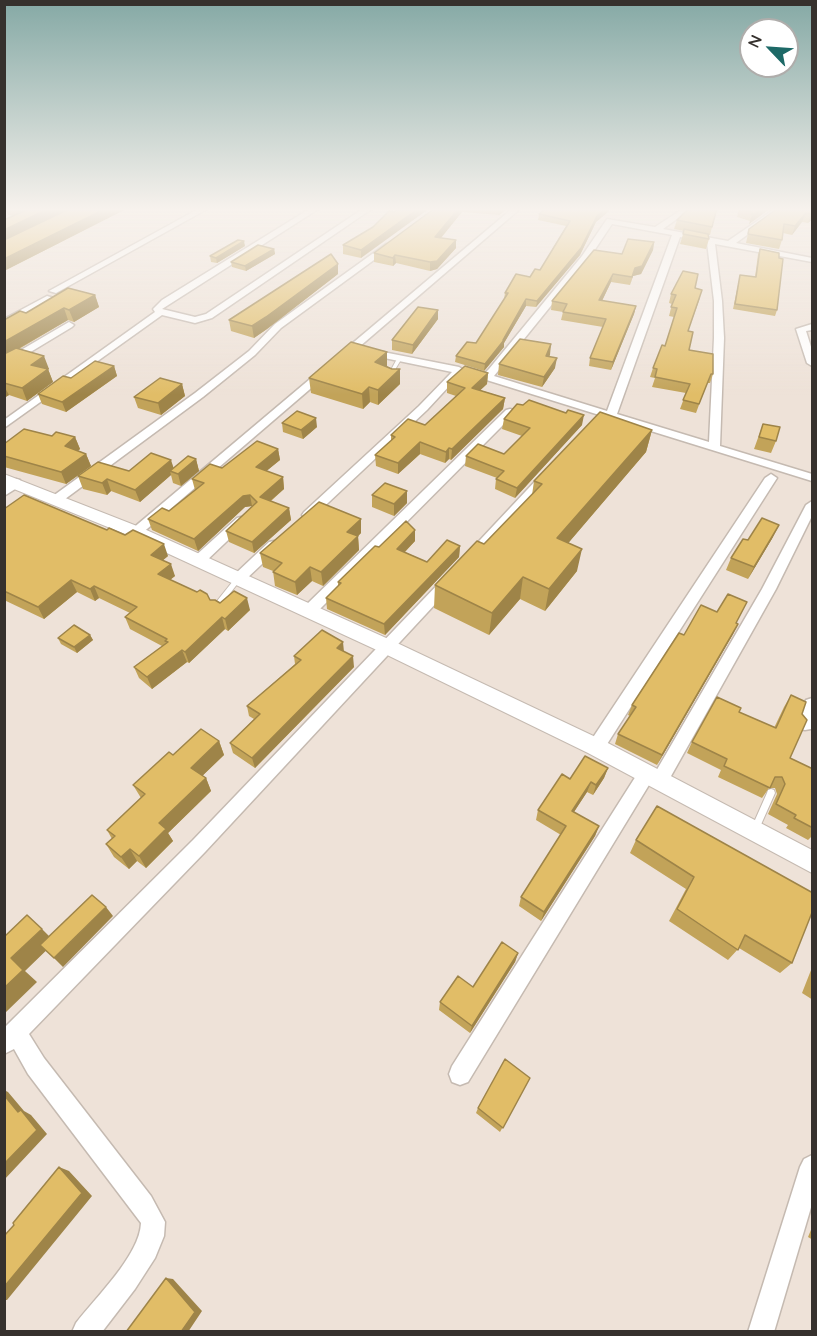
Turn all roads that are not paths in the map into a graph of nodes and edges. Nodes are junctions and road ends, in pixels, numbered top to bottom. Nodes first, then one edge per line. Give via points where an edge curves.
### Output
1 (94, 270) edge
2 (216, 270) edge
3 (277, 270) edge
4 (355, 270) edge
5 (444, 270) edge
6 (574, 270) edge
7 (663, 270) edge
8 (714, 270) edge
9 (160, 312) junction
10 (4, 323) edge
11 (69, 325) dead end
12 (813, 327) edge
13 (350, 349) junction
14 (400, 358) junction
15 (813, 363) edge
16 (4, 365) edge
17 (459, 370) junction
18 (487, 377) junction
19 (394, 380) edge
20 (510, 412) edge
21 (608, 415) junction
22 (4, 425) edge
23 (592, 427) edge
24 (714, 446) junction
25 (556, 467) edge
26 (771, 478) dead end
27 (813, 478) edge
28 (8, 485) edge
29 (57, 499) junction
30 (813, 505) edge
31 (251, 512) edge
32 (298, 524) edge
33 (136, 532) junction
34 (281, 539) edge
35 (199, 560) junction
36 (239, 578) junction
37 (215, 608) edge
38 (310, 610) junction
39 (388, 647) junction
40 (813, 704) edge
41 (805, 724) edge
42 (596, 747) junction
43 (654, 777) junction
44 (771, 793) edge
45 (755, 831) junction
46 (813, 862) edge
47 (10, 1038) edge
48 (460, 1074) dead end
49 (813, 1167) edge
50 (85, 1332) edge
51 (761, 1332) edge

1 - 10 street
2 - 9 street via 165,302 157,309
3 - 9 street via 209,316 195,320
4 - 29 street via 278,326 252,353 199,395
5 - 13 street
6 - 18 street
7 - 21 street
8 - 24 street via 719,338
9 - 22 street
11 - 16 street
12 - 15 street via 801,329
13 - 14 street
13 - 33 street
14 - 17 street
14 - 19 lane via 394,368
17 - 18 street
17 - 32 street
18 - 21 street
20 - 38 street
21 - 23 street
21 - 24 street
24 - 27 street
25 - 39 street
26 - 42 street
28 - 29 street
29 - 33 street
30 - 43 street via 769,589
31 - 35 street
33 - 35 street
34 - 36 street
35 - 36 street
36 - 37 lane
36 - 38 street
38 - 39 street
39 - 42 street
39 - 47 street
40 - 41 street
42 - 43 street
43 - 45 street
43 - 48 street
44 - 45 lane
45 - 46 street
47 - 50 street via 143,1204 153,1224 153,1236 142,1256
49 - 51 street

